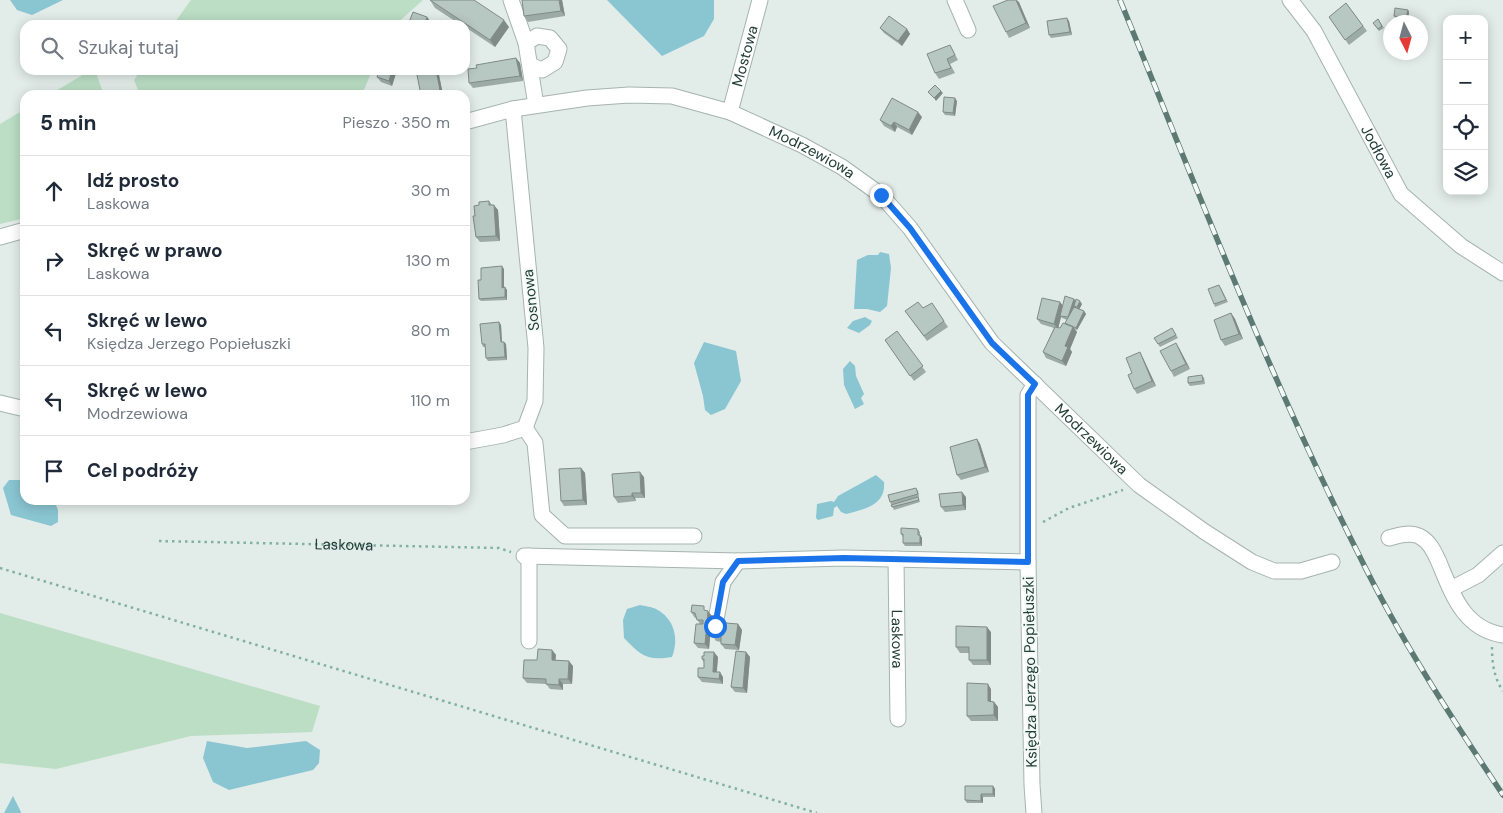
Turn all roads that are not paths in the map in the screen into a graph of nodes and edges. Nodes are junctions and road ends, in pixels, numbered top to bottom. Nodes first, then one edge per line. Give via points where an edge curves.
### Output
1 (511, 0) edge
2 (760, 0) edge
3 (955, 0) edge
4 (1290, 0) edge
5 (968, 30) dead end
6 (526, 43) junction
7 (530, 66) junction
8 (536, 105) junction
9 (512, 109) junction
10 (730, 112) junction
11 (470, 121) edge
12 (20, 231) edge
13 (0, 237) edge
14 (1503, 273) edge
15 (1035, 384) junction
16 (0, 403) edge
17 (20, 408) edge
18 (525, 428) junction
19 (470, 441) edge
20 (694, 536) dead end
21 (1389, 538) dead end
22 (1503, 553) edge
23 (896, 559) junction
24 (738, 561) junction
25 (1028, 562) junction
26 (1332, 562) dead end
27 (1451, 589) junction
28 (715, 626) edge
29 (1497, 634) edge
30 (529, 641) dead end
31 (898, 720) dead end
32 (1034, 813) edge

1 - 6 street
2 - 10 street, Mostowa
3 - 5 street
4 - 14 street, Jodłowa via 1314,31 1401,194 1460,246
6 - 7 street
6 - 7 street via 537,36 550,38 559,49 556,62 542,70
7 - 8 street
8 - 9 street, Modrzewiowa
8 - 10 street, Modrzewiowa via 646,95 672,96
9 - 11 street, Modrzewiowa
9 - 18 street, Sosnowa via 536,348 536,401
10 - 15 street, Modrzewiowa via 802,145 842,167 881,195 910,228 992,343
12 - 13 street
15 - 25 street, Księdza Jerzego Popiełuszki via 1028,395
15 - 26 street, Modrzewiowa via 1139,485 1252,562 1274,571 1300,571
16 - 17 street
18 - 19 street
18 - 20 street via 535,443 542,515 565,536
21 - 27 street via 1404,534 1418,536 1430,544
22 - 27 street via 1478,575
23 - 24 street
23 - 25 street
23 - 31 street, Laskowa
24 - 28 street via 723,582
24 - 30 street via 526,556
25 - 32 street, Księdza Jerzego Popiełuszki
27 - 29 street via 1461,609 1475,624

